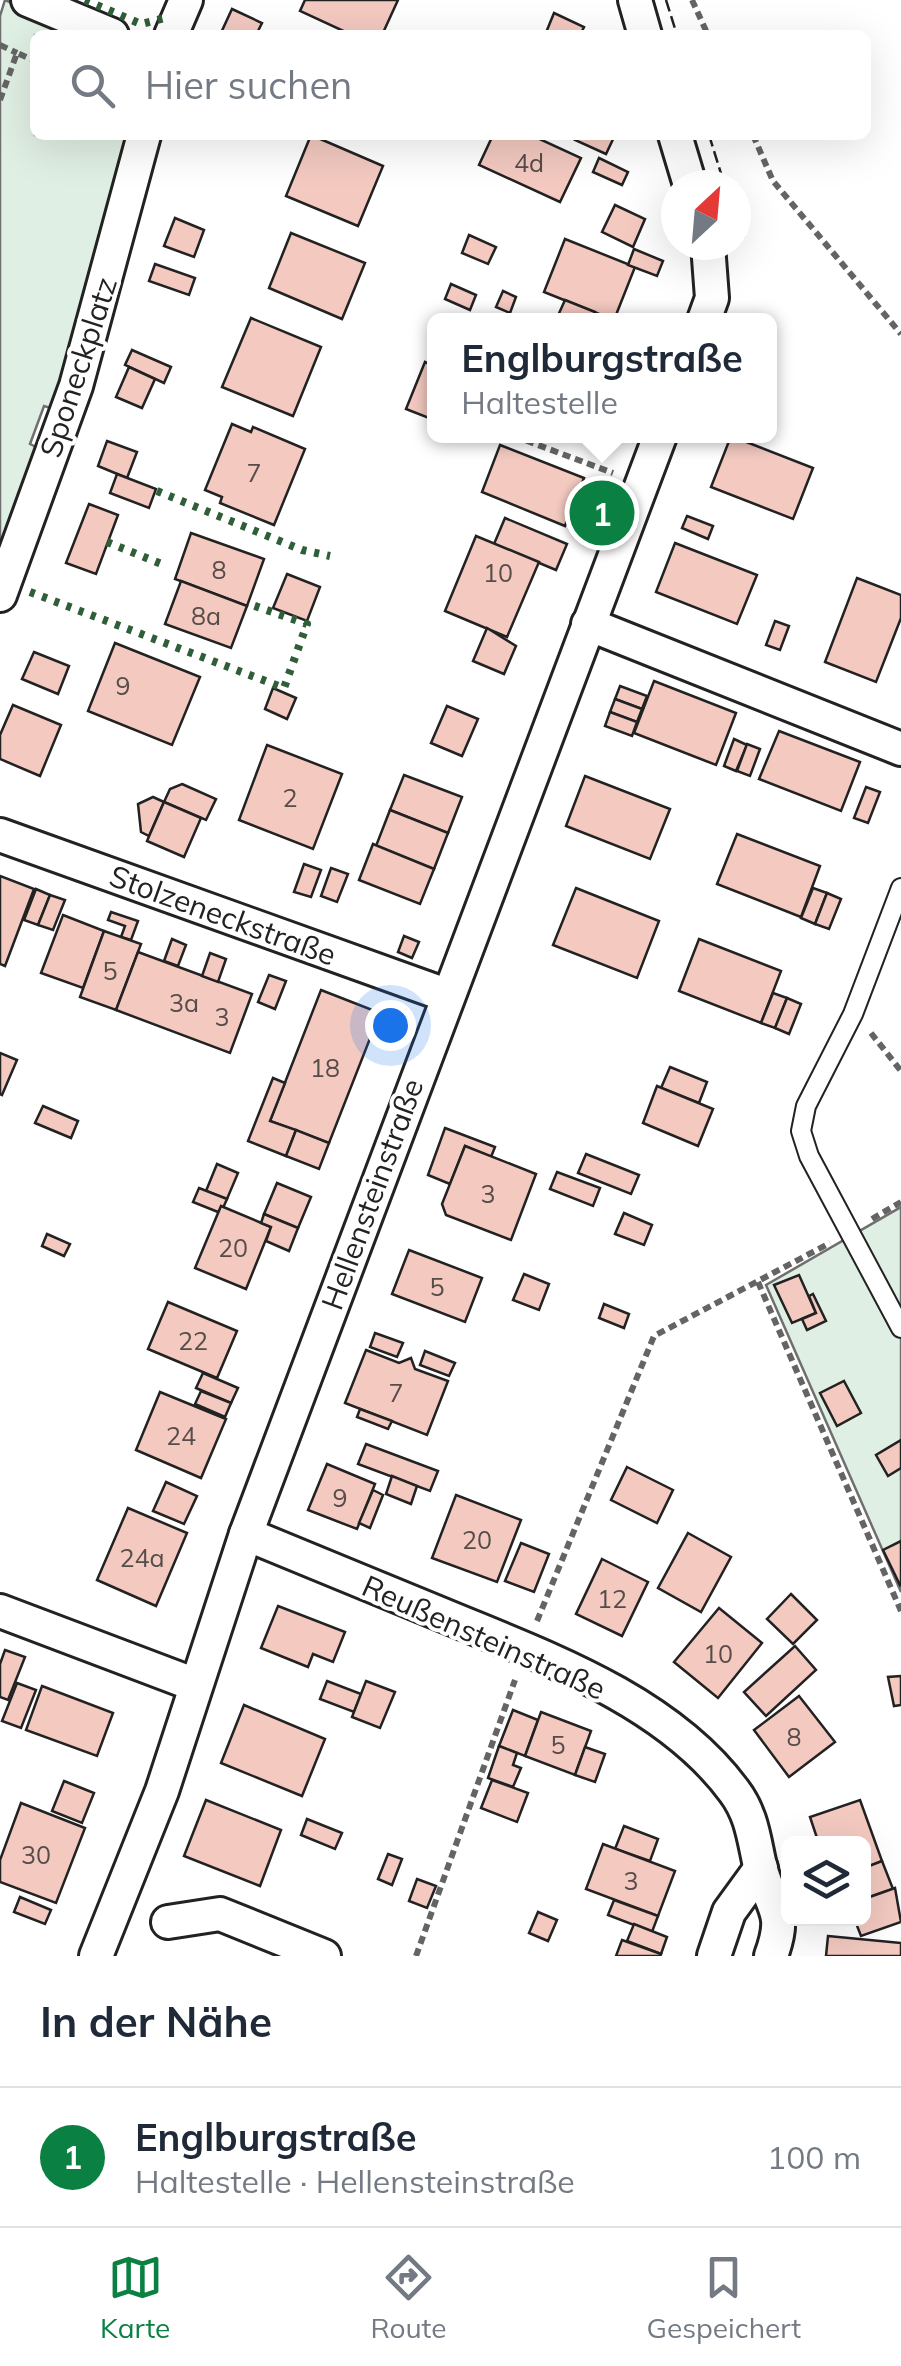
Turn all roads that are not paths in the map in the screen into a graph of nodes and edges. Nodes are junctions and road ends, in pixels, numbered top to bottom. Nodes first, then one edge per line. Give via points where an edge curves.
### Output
1 (28, 0) edge
2 (186, 0) edge
3 (635, 0) edge
4 (100, 30) edge
5 (173, 30) edge
6 (644, 30) edge
7 (143, 140) edge
8 (676, 140) edge
9 (686, 170) edge
10 (709, 260) edge
11 (707, 313) edge
12 (657, 443) edge
13 (0, 595) edge
14 (588, 624) junction
15 (901, 748) edge
16 (0, 836) edge
17 (901, 888) edge
18 (446, 995) junction
19 (901, 1328) edge
20 (246, 1534) junction
21 (0, 1612) edge
22 (193, 1684) junction
23 (761, 1868) junction
24 (168, 1922) dead end
25 (96, 1956) edge
26 (324, 1956) edge
27 (714, 1956) edge
28 (772, 1956) edge

1 - 4 street
2 - 5 street
3 - 6 street
7 - 13 street, Sponeckplatz via 76,386
8 - 9 street
10 - 11 street
12 - 14 street, Hellensteinstraße
14 - 15 street
14 - 18 street, Hellensteinstraße
16 - 18 street, Stolzeneckstraße
17 - 19 lane via 801,1131
18 - 20 street, Hellensteinstraße
20 - 22 street, Hellensteinstraße
20 - 23 street, Reußensteinstraße via 526,1650 642,1711 735,1792 754,1829
21 - 22 street
22 - 25 street, Hellensteinstraße via 162,1791
23 - 27 street via 730,1912
23 - 28 street, Reußensteinstraße via 782,1928
24 - 26 street via 220,1914

